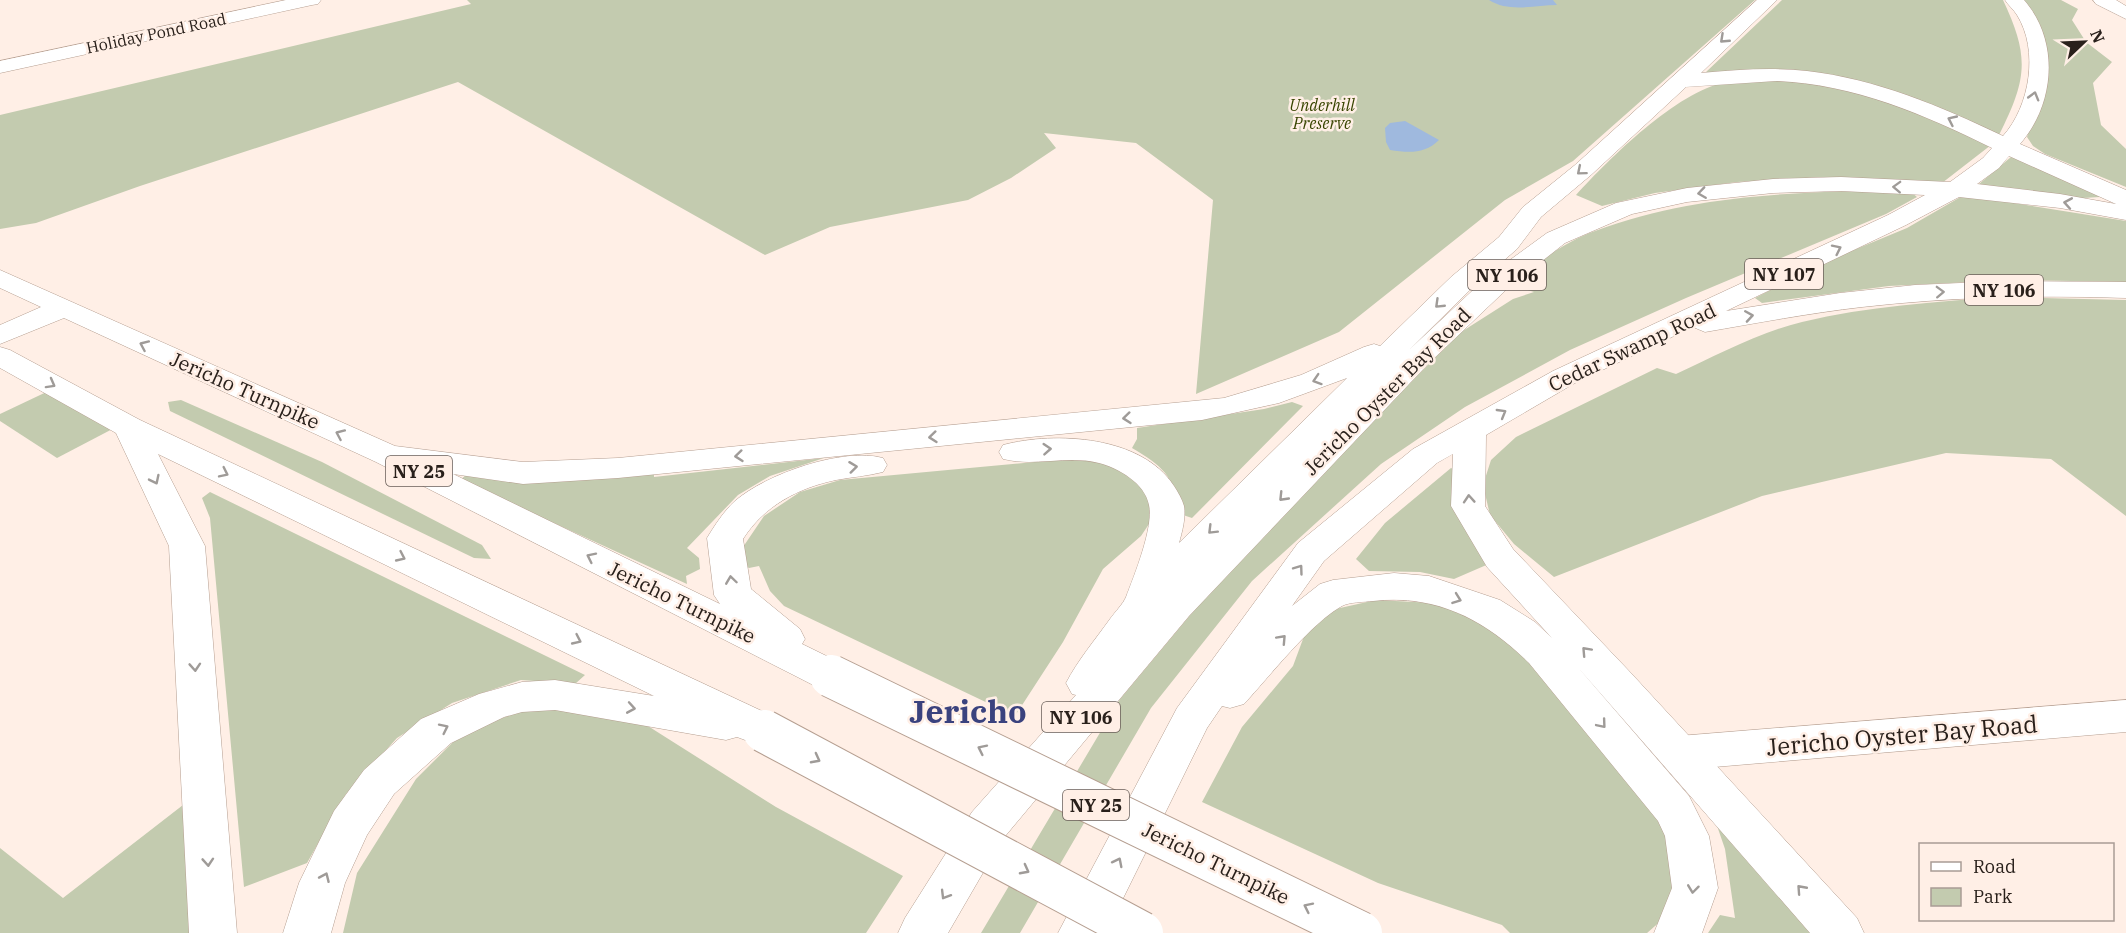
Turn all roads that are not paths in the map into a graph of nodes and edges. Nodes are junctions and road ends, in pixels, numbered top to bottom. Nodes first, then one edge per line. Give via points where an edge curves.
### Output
1 (312, 0) edge
2 (1768, 0) edge
3 (2014, 0) edge
4 (2102, 0) edge
5 (2126, 13) edge
6 (0, 67) edge
7 (1680, 81) junction
8 (2005, 145) junction
9 (1955, 189) junction
10 (2126, 199) edge
11 (2126, 213) edge
12 (0, 278) edge
13 (2126, 290) edge
14 (63, 308) junction
15 (1670, 329) junction
16 (0, 335) edge
17 (1407, 335) junction
18 (0, 356) edge
19 (129, 428) junction
20 (1470, 431) junction
21 (388, 455) junction
22 (1143, 601) junction
23 (831, 676) junction
24 (2126, 716) edge
25 (1191, 719) junction
26 (765, 731) junction
27 (1679, 753) junction
28 (987, 827) junction
29 (213, 933) edge
30 (308, 933) edge
31 (922, 933) edge
32 (1082, 933) edge
33 (1142, 933) edge
34 (1361, 933) edge
35 (1678, 933) edge
36 (1840, 933) edge

1 - 6 main road, Holiday Pond Road
2 -> 7 main road
8 -> 3 main road, Cedar Swamp Road / NY 107 via 2027,117 2040,60 2026,14
4 - 5 main road
8 -> 7 main road via 1914,103 1845,83 1770,74
7 -> 17 main road via 1532,212 1508,243
8 - 9 main road, Cedar Swamp Road / NY 107 via 1991,163
8 - 10 main road
11 -> 9 main road, Jericho Oyster Bay Road / NY 106
15 -> 9 main road, Cedar Swamp Road / NY 107
9 -> 28 main road, Jericho Oyster Bay Road / NY 106 via 1841,184 1727,189 1625,208 1556,238 1498,282 1418,358 1192,590
12 - 14 main road, Jericho Turnpike / NY 25
15 -> 13 main road, NY 106 via 1915,293
14 - 16 main road
21 -> 14 main road, Jericho Turnpike / NY 25
20 -> 15 main road, Cedar Swamp Road / NY 106 via 1564,377
17 -> 21 main road via 1335,374 1237,405 1202,411 618,468 523,473
17 -> 22 main road
18 -> 19 main road
19 -> 26 main road
19 -> 29 main road via 187,546
25 -> 20 main road, Cedar Swamp Road / NY 106 via 1311,552 1425,456
27 -> 20 main road via 1500,558 1468,506
23 -> 21 main road, Jericho Turnpike / NY 25
23 -> 22 main road via 733,595 725,538 747,509 792,481 825,471 1055,448 1111,455 1141,470 1159,487 1167,509
22 - 28 main road
34 -> 23 main road, Jericho Turnpike / NY 25, bridge
24 - 27 main road, Jericho Oyster Bay Road
32 -> 25 main road, NY 106
25 -> 35 main road via 1237,688 1300,620 1333,593 1394,586 1429,589 1487,609 1543,653 1674,809 1687,836 1695,888
30 -> 26 main road via 322,882 350,824 379,782 436,731 494,705 522,696 555,695
26 -> 33 main road, bridge
36 -> 27 main road
28 -> 31 main road, NY 106

